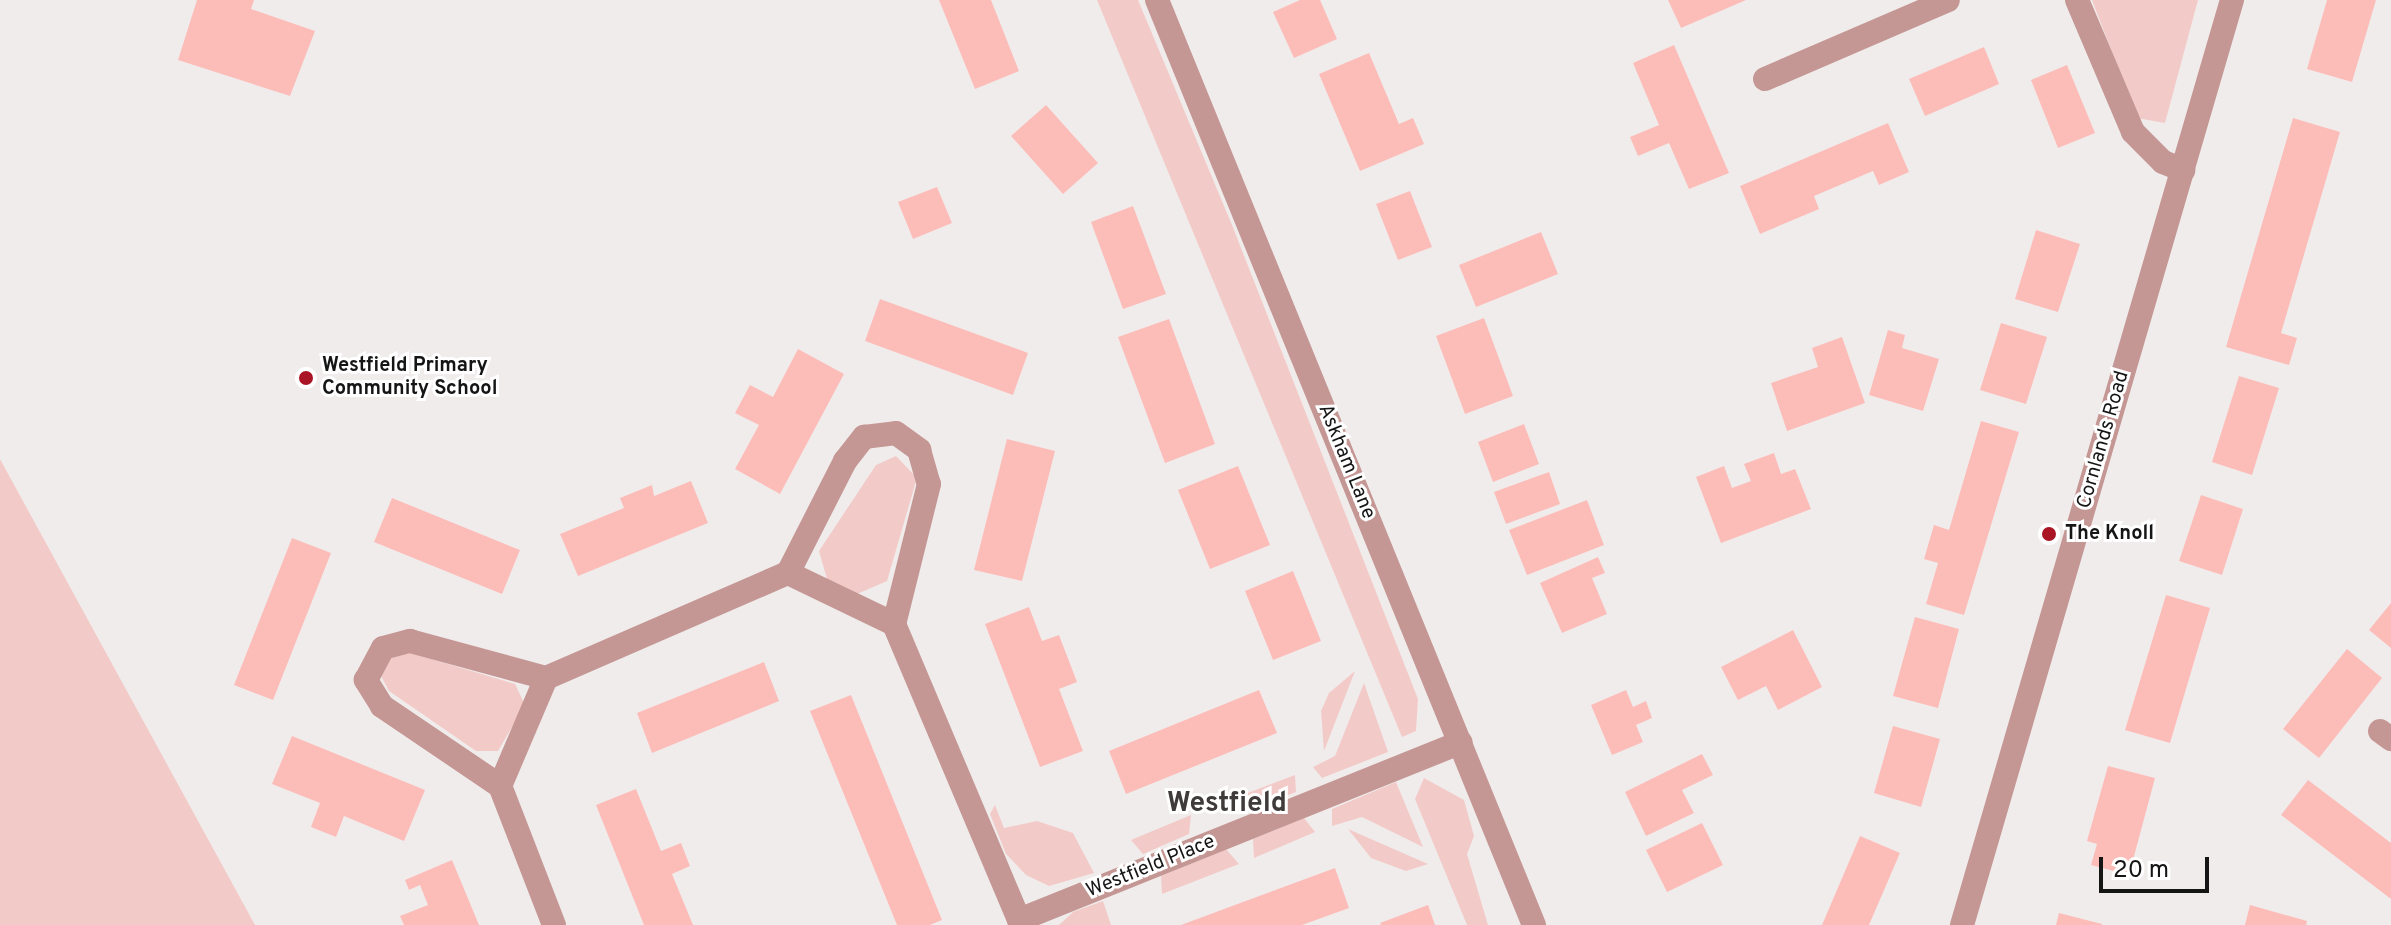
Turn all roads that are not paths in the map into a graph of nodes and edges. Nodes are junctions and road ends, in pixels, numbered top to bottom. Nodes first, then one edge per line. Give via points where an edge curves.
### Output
1 (1157, 0) edge
2 (1948, 0) edge
3 (2077, 0) edge
4 (2232, 0) edge
5 (1765, 79) dead end
6 (2183, 170) junction
7 (788, 573) junction
8 (894, 624) junction
9 (546, 678) junction
10 (1461, 742) junction
11 (500, 786) junction
12 (1020, 922) edge
13 (554, 925) edge
14 (1534, 925) edge
15 (1962, 925) edge

1 - 10 street, Askham Lane
2 - 5 street
3 - 6 street via 2133,132 2163,162
4 - 6 street, Cornlands Road
6 - 15 street, Cornlands Road
7 - 8 street
7 - 8 street via 854,449 864,437 896,433 919,450 929,484
7 - 9 street
8 - 12 street, Westfield Place
9 - 11 street
9 - 11 street via 410,641 383,648 366,680 382,706
10 - 12 street, Westfield Place
10 - 14 street, Askham Lane
11 - 13 street

